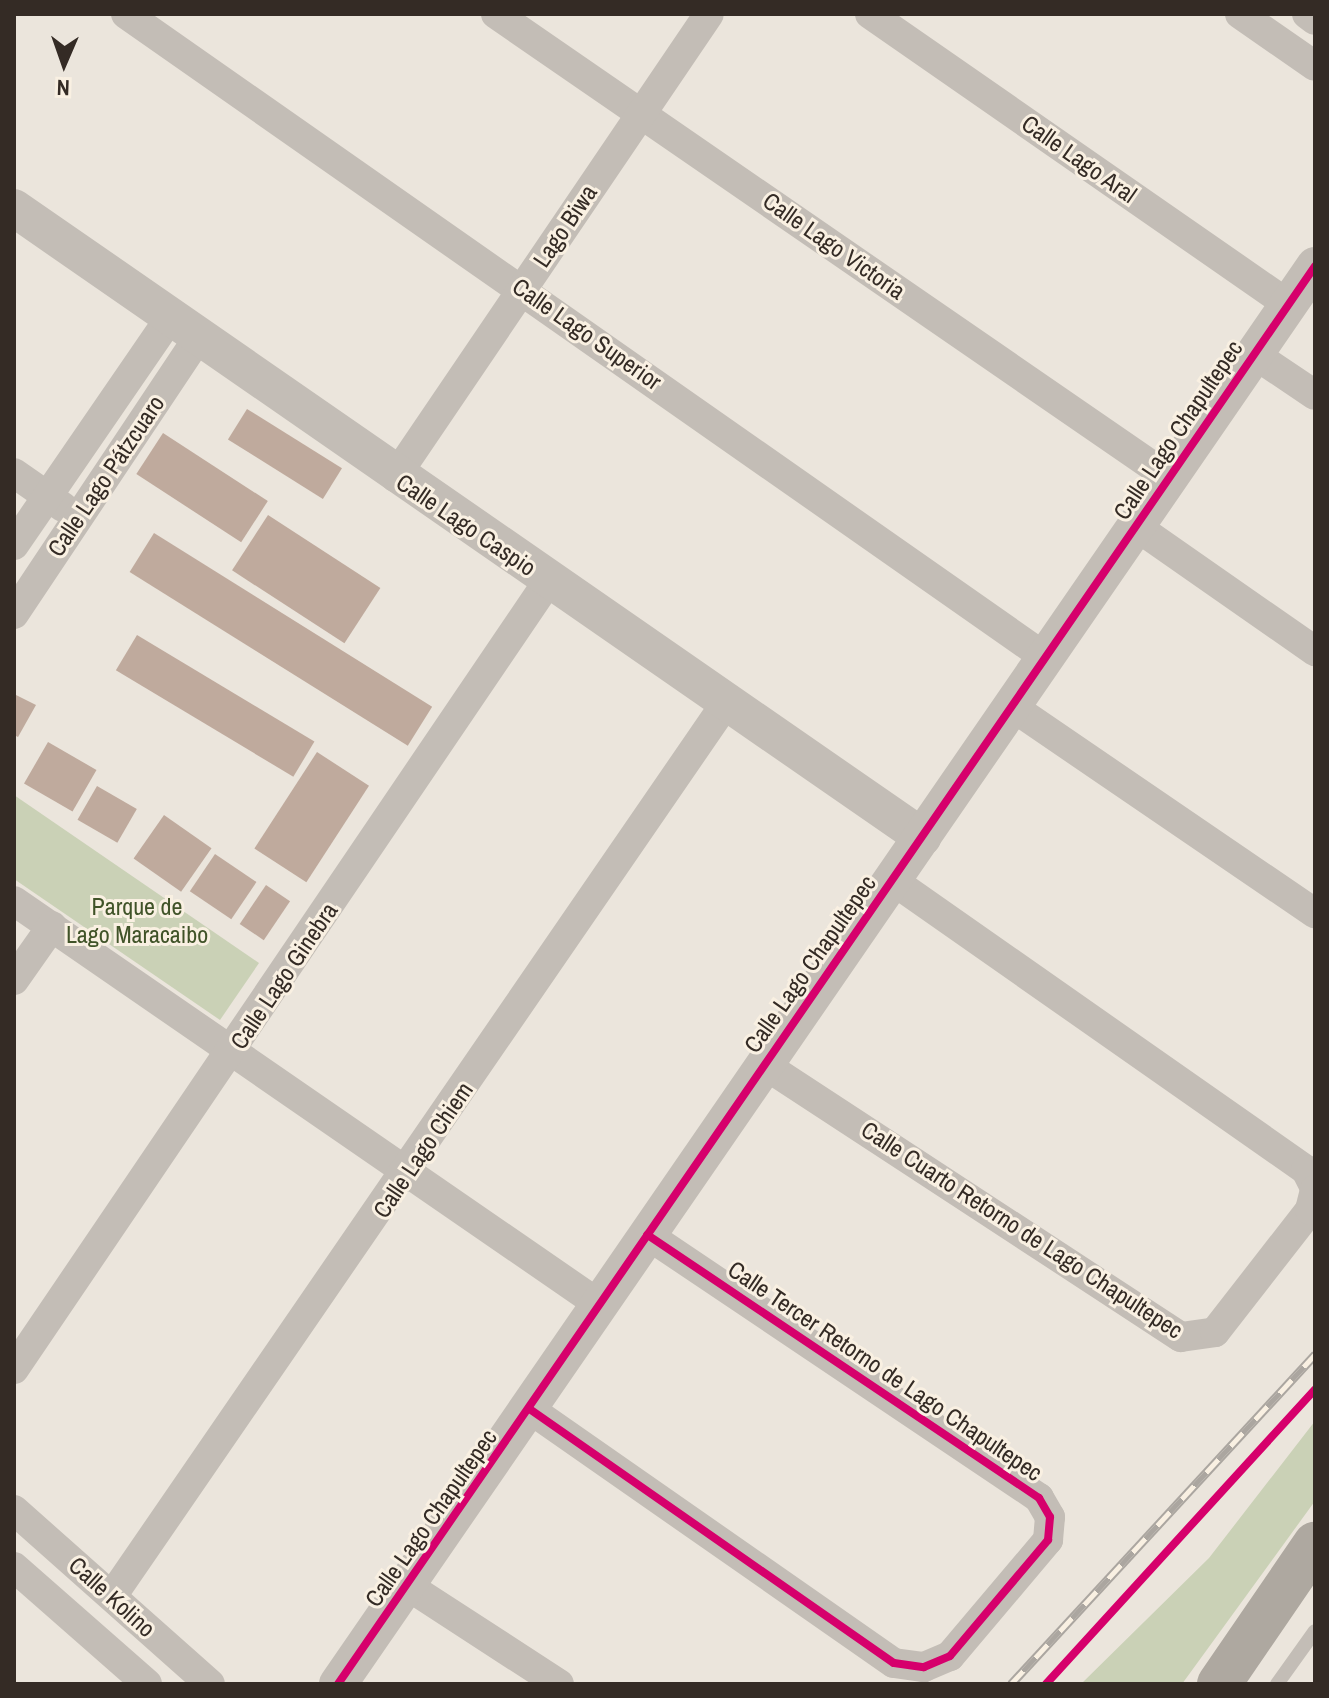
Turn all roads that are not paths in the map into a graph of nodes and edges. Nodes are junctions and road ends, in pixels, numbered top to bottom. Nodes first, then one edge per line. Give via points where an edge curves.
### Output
1 (126, 14) edge
2 (496, 14) edge
3 (709, 14) edge
4 (870, 14) edge
5 (1240, 14) edge
6 (1307, 14) edge
7 (1315, 20) edge
8 (1315, 66) edge
9 (642, 114) junction
10 (14, 208) edge
11 (1315, 266) edge
12 (523, 289) junction
13 (1289, 305) junction
14 (184, 328) junction
15 (1254, 354) junction
16 (1315, 395) edge
17 (14, 473) edge
18 (395, 477) junction
19 (1171, 479) junction
20 (47, 496) junction
21 (78, 518) junction
22 (1137, 527) junction
23 (14, 545) edge
24 (549, 580) junction
25 (15, 611) edge
26 (1315, 651) edge
27 (1046, 658) junction
28 (728, 700) junction
29 (1011, 706) junction
30 (922, 837) junction
31 (892, 880) junction
32 (14, 901) edge
33 (1315, 913) edge
34 (52, 926) junction
35 (14, 980) edge
36 (235, 1050) junction
37 (765, 1065) junction
38 (411, 1169) junction
39 (1315, 1189) edge
40 (647, 1235) junction
41 (600, 1305) junction
42 (14, 1369) edge
43 (531, 1410) junction
44 (14, 1510) edge
45 (48, 1540) junction
46 (1315, 1544) edge
47 (16, 1570) edge
48 (408, 1586) junction
49 (112, 1596) junction
50 (1315, 1631) edge
51 (147, 1684) edge
52 (210, 1684) edge
53 (338, 1684) edge
54 (559, 1684) edge
55 (1219, 1684) edge
56 (1277, 1684) edge

1 - 12 street, Calle Lago Superior
2 - 9 street, Calle Lago Victoria
3 - 9 street, Lago Biwa
4 - 13 street, Calle Lago Aral
5 - 8 street
6 - 7 street
9 - 12 street, Lago Biwa
9 - 19 street, Calle Lago Victoria
10 - 14 street, Calle Lago Caspio
11 - 13 street, Calle Lago Chapultepec
12 - 18 street, Lago Biwa
12 - 27 street, Calle Lago Superior
13 - 15 street, Calle Lago Chapultepec
14 - 18 street, Calle Lago Caspio
14 - 20 street, Calle Lago Pátzcuaro
14 - 21 street, Calle Lago Pátzcuaro
15 - 16 street
15 - 19 street, Calle Lago Chapultepec
17 - 20 street
18 - 24 street, Calle Lago Caspio
19 - 22 street, Calle Lago Chapultepec
20 - 21 street
20 - 23 street, Calle Lago Pátzcuaro
21 - 25 street, Calle Lago Pátzcuaro
22 - 26 street
22 - 27 street, Calle Lago Chapultepec
24 - 28 street, Calle Lago Caspio
24 - 36 street, Calle Lago Ginebra
27 - 29 street, Calle Lago Chapultepec
28 - 30 street, Calle Lago Caspio
28 - 38 street, Calle Lago Chiem
29 - 30 street, Calle Lago Chapultepec
29 - 33 street
30 - 31 street, Calle Lago Chapultepec
31 - 37 street, Calle Lago Chapultepec
31 - 39 street, Calle Cuarto Retorno de Lago Chapultepec via 1306,1170
32 - 34 street
34 - 35 street
34 - 36 street
36 - 38 street
36 - 42 street, Calle Lago Ginebra
37 - 39 street, Calle Cuarto Retorno de Lago Chapultepec via 1181,1337 1215,1332 1310,1210
37 - 40 street, Calle Lago Chapultepec
38 - 41 street
38 - 49 street, Calle Lago Chiem
40 - 41 street, Calle Lago Chapultepec
40 - 43 street, Calle Tercer Retorno de Lago Chapultepec via 1039,1498 1050,1517 1048,1540 950,1656 924,1667 894,1663
41 - 43 street, Calle Lago Chapultepec
43 - 48 street, Calle Lago Chapultepec
44 - 45 street, Calle Kolino
45 - 47 street
45 - 49 street, Calle Kolino
46 - 55 highway
47 - 51 street, Calle Kolino
48 - 53 street, Calle Lago Chapultepec
48 - 54 street
49 - 52 street, Calle Kolino
50 - 56 lane

